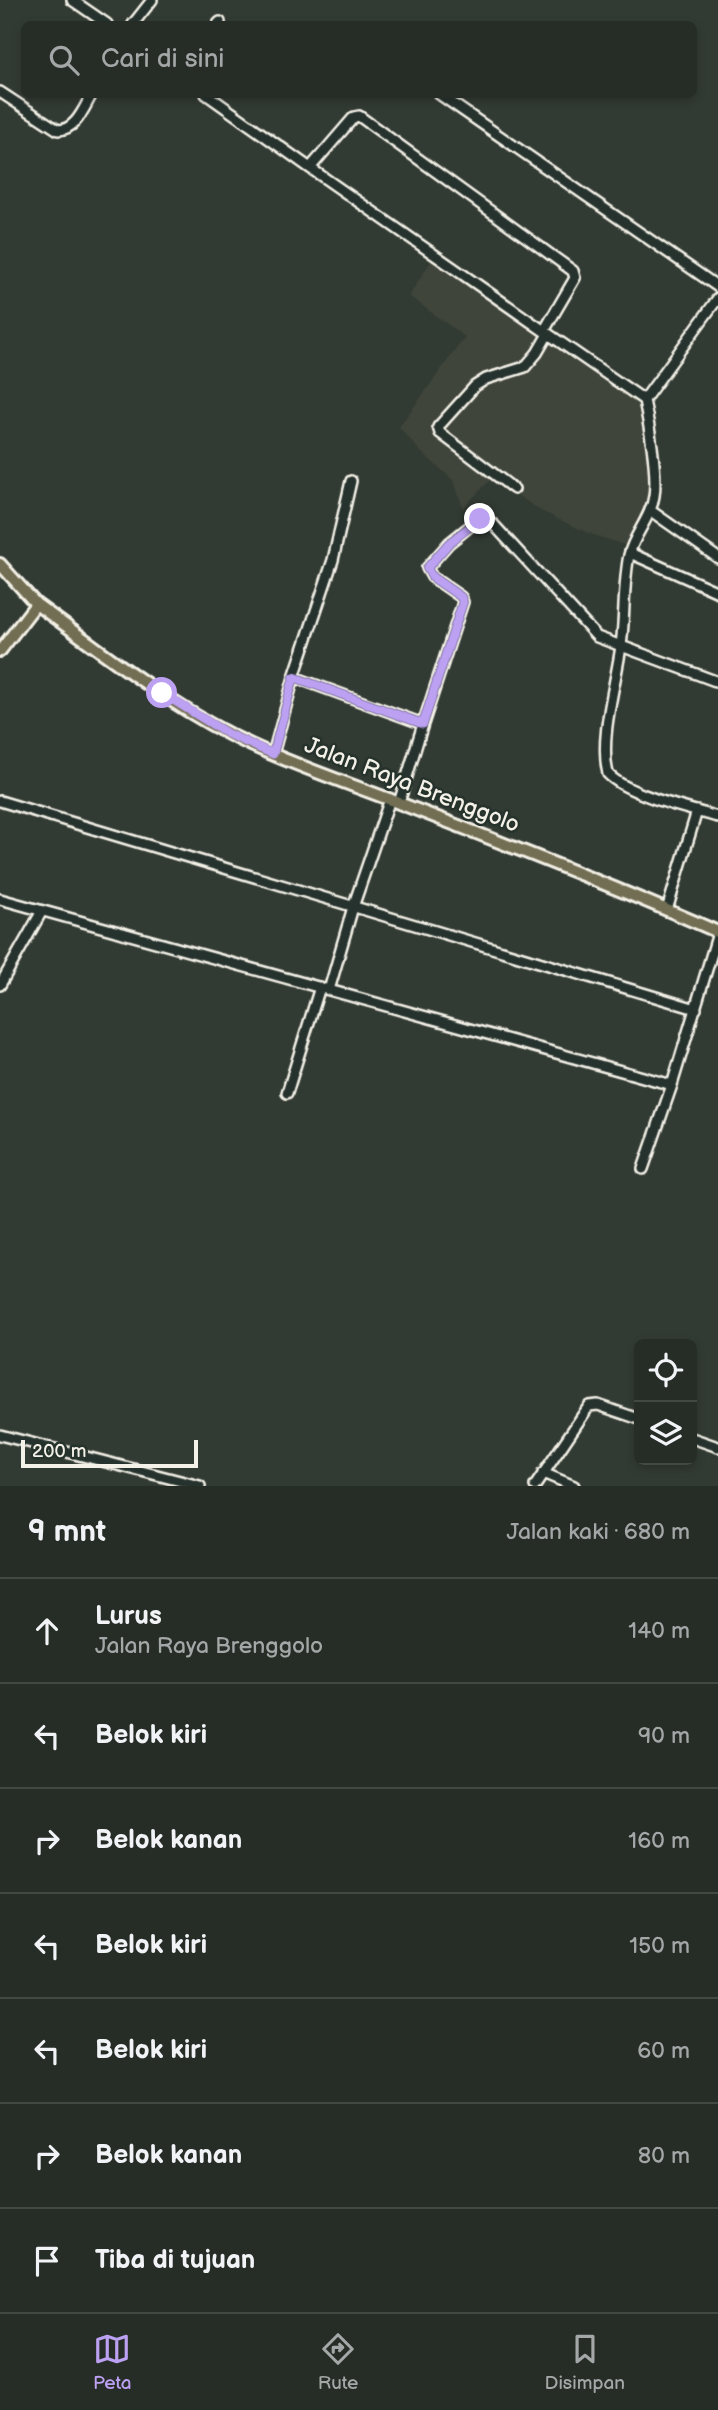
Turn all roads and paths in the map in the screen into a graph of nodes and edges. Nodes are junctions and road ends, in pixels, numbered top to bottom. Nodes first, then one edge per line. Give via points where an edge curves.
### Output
1 (72, 0) edge
2 (152, 0) edge
3 (103, 21) edge
4 (135, 21) edge
5 (0, 92) edge
6 (89, 98) edge
7 (212, 98) edge
8 (445, 98) edge
9 (310, 168) junction
10 (718, 287) edge
11 (717, 301) edge
12 (546, 332) junction
13 (644, 400) junction
14 (351, 481) dead end
15 (514, 489) dead end
16 (650, 510) junction
17 (630, 553) junction
18 (718, 558) edge
19 (0, 564) edge
20 (718, 592) edge
21 (36, 604) junction
22 (621, 644) junction
23 (0, 651) edge
24 (294, 677) junction
25 (718, 682) edge
26 (423, 724) junction
27 (273, 754) junction
28 (0, 801) edge
29 (394, 801) junction
30 (697, 811) junction
31 (718, 817) edge
32 (0, 899) edge
33 (353, 907) junction
34 (667, 910) junction
35 (42, 911) junction
36 (718, 933) edge
37 (0, 985) edge
38 (320, 987) junction
39 (330, 990) junction
40 (696, 1009) junction
41 (671, 1085) junction
42 (287, 1093) dead end
43 (643, 1170) dead end
44 (634, 1417) edge
45 (0, 1435) edge
46 (697, 1440) edge
47 (718, 1447) edge
48 (543, 1473) junction
49 (200, 1486) edge
50 (534, 1486) edge
51 (574, 1486) edge

1 - 3 street
2 - 4 street
5 - 6 street via 63,131
7 - 9 street
8 - 10 street
9 - 12 street
9 - 12 street via 359,116 573,271 575,278
11 - 13 street
12 - 13 street
12 - 15 street via 525,367 485,379 438,427
13 - 16 street via 655,488
14 - 24 street via 333,560
16 - 17 street
16 - 18 street
17 - 20 street
17 - 22 street
19 - 21 main road, Jalan Raya Brenggolo
21 - 23 main road
21 - 27 main road, Jalan Raya Brenggolo via 162,693 228,734
22 - 25 street
22 - 26 street via 587,629 494,525 480,519 427,568 463,602
22 - 30 street via 607,734 608,774 618,783
24 - 26 street
24 - 27 street
26 - 29 street
27 - 29 main road, Jalan Raya Brenggolo
28 - 33 street
29 - 33 street
29 - 34 main road, Jalan Raya Brenggolo
30 - 31 street
30 - 34 street
32 - 35 street
33 - 39 street
33 - 40 street
34 - 36 main road, Jalan Raya Brenggolo
35 - 37 street
35 - 38 street
36 - 40 street
38 - 39 street
38 - 42 street
39 - 41 street
40 - 41 street
41 - 43 street
44 - 48 street via 589,1406
45 - 49 street
46 - 47 street
48 - 50 street
48 - 51 street

